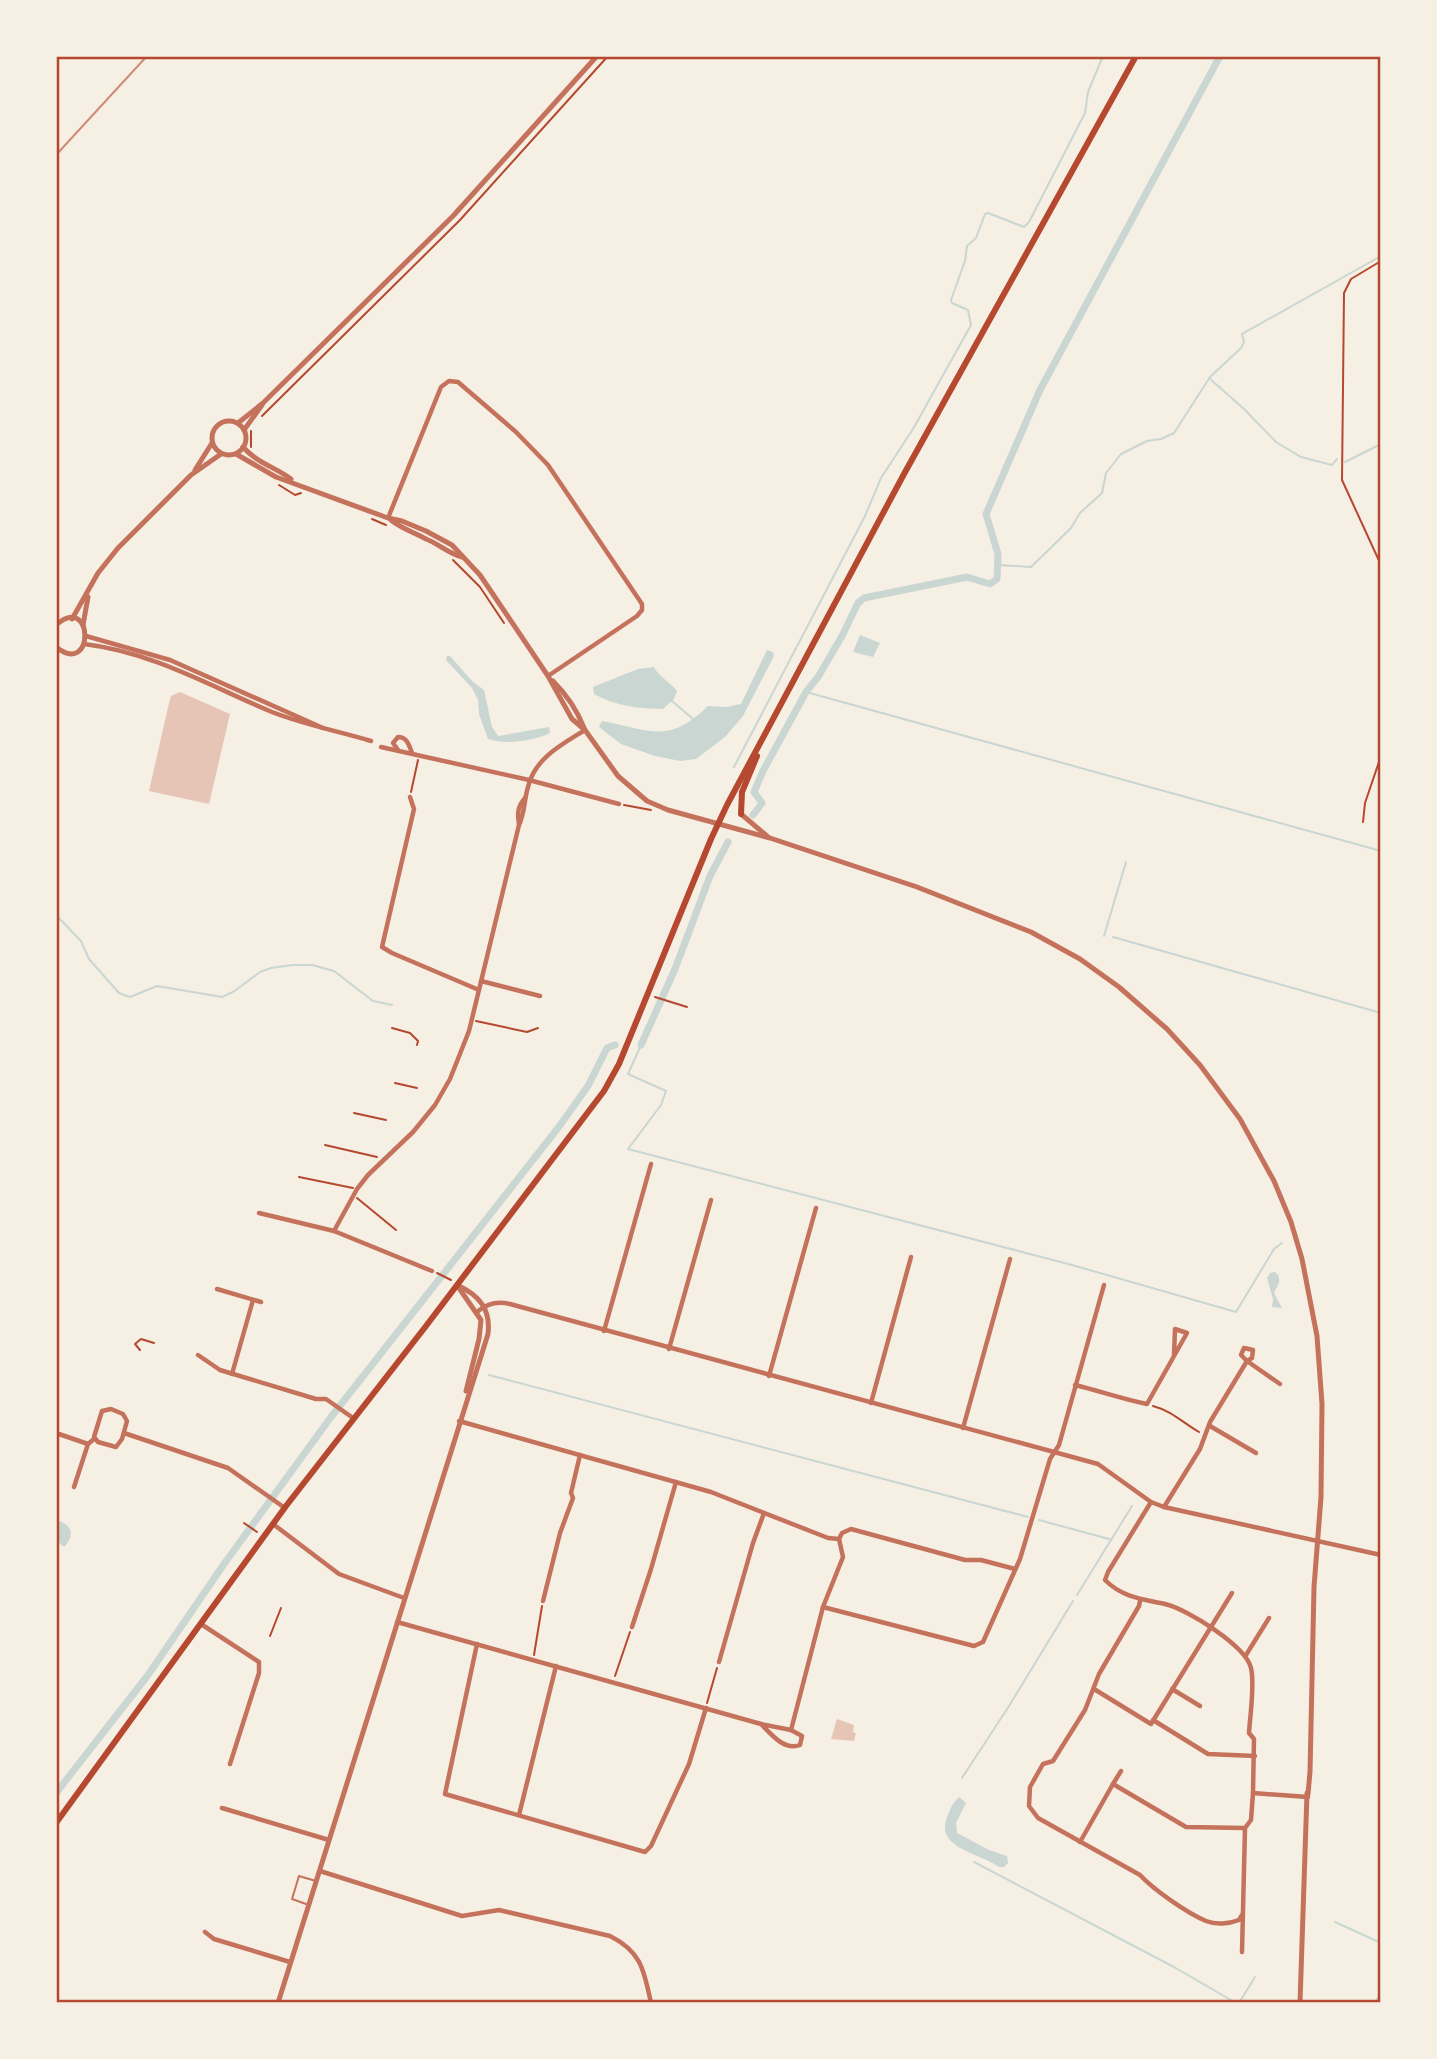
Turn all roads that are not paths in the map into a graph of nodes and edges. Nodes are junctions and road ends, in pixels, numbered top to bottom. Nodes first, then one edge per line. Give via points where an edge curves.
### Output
1 (597, 56) edge
2 (1136, 56) edge
3 (263, 403) junction
4 (238, 423) junction
5 (244, 430) junction
6 (212, 443) junction
7 (243, 447) junction
8 (221, 454) junction
9 (236, 454) junction
10 (191, 475) junction
11 (293, 481) junction
12 (388, 518) junction
13 (90, 587) junction
14 (72, 619) junction
15 (56, 625) edge
16 (83, 625) junction
17 (86, 636) junction
18 (84, 644) junction
19 (57, 649) edge
20 (548, 677) junction
21 (327, 730) junction
22 (585, 730) junction
23 (371, 741) dead end
24 (760, 743) junction
25 (381, 747) dead end
26 (399, 750) junction
27 (412, 754) junction
28 (529, 780) junction
29 (410, 797) road end
30 (619, 804) road end
31 (741, 814) joint
32 (719, 823) junction
33 (769, 838) junction
34 (481, 981) junction
35 (479, 990) junction
36 (540, 996) dead end
37 (651, 1164) dead end
38 (711, 1200) dead end
39 (816, 1208) dead end
40 (259, 1213) dead end
41 (334, 1231) junction
42 (911, 1257) dead end
43 (1010, 1259) dead end
44 (434, 1272) road end
45 (457, 1285) junction
46 (1104, 1285) dead end
47 (216, 1289) dead end
48 (253, 1300) junction
49 (261, 1302) dead end
50 (484, 1306) junction
51 (477, 1312) junction
52 (604, 1331) junction
53 (669, 1349) junction
54 (198, 1355) dead end
55 (1174, 1355) junction
56 (232, 1374) junction
57 (769, 1376) junction
58 (1280, 1384) dead end
59 (1075, 1385) junction
60 (871, 1403) junction
61 (353, 1418) junction
62 (459, 1421) junction
63 (1210, 1426) junction
64 (963, 1428) junction
65 (56, 1433) edge
66 (124, 1433) junction
67 (94, 1439) junction
68 (88, 1444) junction
69 (1054, 1452) junction
70 (1256, 1453) dead end
71 (580, 1455) junction
72 (676, 1482) junction
73 (74, 1487) dead end
74 (1151, 1502) junction
75 (1164, 1507) junction
76 (285, 1508) junction
77 (764, 1513) junction
78 (273, 1524) junction
79 (839, 1539) junction
80 (1318, 1540) junction
81 (1381, 1555) edge
82 (1015, 1569) junction
83 (1232, 1594) dead end
84 (404, 1598) junction
85 (543, 1601) road end
86 (1140, 1601) junction
87 (823, 1607) junction
88 (1269, 1618) dead end
89 (397, 1622) junction
90 (201, 1624) junction
91 (632, 1628) road end
92 (1210, 1629) junction
93 (477, 1644) junction
94 (1246, 1656) junction
95 (719, 1662) road end
96 (556, 1666) junction
97 (1094, 1689) junction
98 (1172, 1689) junction
99 (1200, 1706) dead end
100 (706, 1708) junction
101 (1153, 1720) junction
102 (761, 1724) junction
103 (791, 1730) junction
104 (1255, 1756) junction
105 (230, 1765) dead end
106 (1121, 1771) dead end
107 (1114, 1784) junction
108 (1253, 1793) junction
109 (1308, 1795) junction
110 (222, 1808) dead end
111 (519, 1815) junction
112 (56, 1824) edge
113 (1245, 1828) junction
114 (329, 1840) junction
115 (1080, 1842) junction
116 (320, 1871) junction
117 (317, 1881) junction
118 (310, 1905) junction
119 (1242, 1915) junction
120 (205, 1932) dead end
121 (1242, 1952) dead end
122 (290, 1962) junction
123 (278, 2003) edge
124 (651, 2003) edge
125 (1300, 2003) edge

1 - 3 street via 453,216
2 - 24 main road
3 - 4 street
3 - 5 street
4 - 5 street
4 - 6 street via 217,425
5 - 7 street
6 - 8 street
6 - 10 street
7 - 9 street
7 - 11 street
8 - 9 street
8 - 10 street
9 - 11 street
10 - 13 street via 118,548
11 - 12 street
12 - 20 street via 463,557
12 - 20 street via 440,388 449,381 458,382 548,465 641,602 637,617
13 - 14 street
13 - 16 street
14 - 15 street
14 - 16 street
16 - 17 street
17 - 18 street
17 - 21 street via 170,660
18 - 19 street via 76,652
18 - 21 street via 155,661
20 - 22 street via 572,719
21 - 23 street
22 - 28 street via 543,758
22 - 32 street via 618,776 647,801
24 - 31 main road via 742,792
24 - 32 main road
25 - 26 street
26 - 27 street
26 - 27 street via 393,743 398,737 406,740
27 - 28 street
28 - 30 street
28 - 34 street via 519,804 519,825
29 - 35 street via 414,809 382,947
31 - 33 street
32 - 33 street
32 - 45 main road via 619,1064 580,1125
33 - 80 street via 917,887 1039,936 1129,995 1200,1065 1265,1163 1302,1259 1320,1378
34 - 35 street
34 - 36 street
35 - 41 street via 461,1054 435,1105 357,1189
37 - 52 street
38 - 53 street
39 - 57 street
40 - 41 street
41 - 44 street
42 - 60 street
43 - 64 street
45 - 50 street
45 - 51 street
45 - 61 main road
46 - 59 street
47 - 48 street
48 - 49 street
48 - 56 street
50 - 51 street
50 - 52 street via 503,1302
50 - 62 street via 488,1334
51 - 62 street via 481,1329
52 - 53 street
53 - 57 street
54 - 56 street
55 - 55 street via 1187,1333 1175,1329
55 - 59 street via 1149,1405
56 - 61 street via 326,1399
57 - 60 street
58 - 63 street via 1247,1361
59 - 69 street
60 - 64 street
61 - 76 main road
62 - 71 street
62 - 84 street
63 - 70 street
63 - 75 street
64 - 69 street
65 - 68 street
66 - 67 street via 116,1447
66 - 67 street via 126,1417 107,1409 99,1416
66 - 76 street via 228,1468
67 - 68 street
68 - 73 street
69 - 74 street via 1098,1464
69 - 82 street
71 - 72 street
71 - 85 street via 573,1498
72 - 77 street
72 - 91 street
74 - 75 street
74 - 86 street via 1105,1580
75 - 80 street
76 - 78 main road
77 - 79 street
77 - 95 street
78 - 84 street via 338,1574
78 - 90 main road
79 - 82 street via 851,1529
79 - 87 street via 843,1557
80 - 81 street
80 - 109 street
82 - 87 street via 983,1642 974,1646
83 - 92 street
84 - 89 street
86 - 92 street via 1185,1611
86 - 97 street
87 - 103 street
88 - 94 street
89 - 93 street
89 - 114 street
90 - 105 street via 259,1662
90 - 112 main road
92 - 94 street
92 - 98 street
93 - 96 street
93 - 111 street via 445,1794
94 - 104 street via 1252,1670 1249,1733
96 - 100 street
96 - 111 street
97 - 101 street via 1151,1724
97 - 115 street via 1053,1761 1044,1764 1030,1787 1028,1798 1038,1818
98 - 99 street
98 - 101 street
100 - 102 street
100 - 111 street via 689,1764 645,1852
101 - 104 street via 1208,1754
102 - 103 street
102 - 103 street via 780,1743 800,1745 802,1736
104 - 108 street
106 - 107 street
107 - 113 street via 1186,1827
107 - 115 street
108 - 109 street
108 - 113 street via 1251,1821
109 - 125 street
110 - 114 street
113 - 119 street
114 - 116 street
115 - 119 street via 1140,1875 1150,1887 1207,1922 1228,1924
116 - 117 street
116 - 124 street via 461,1916 499,1910 610,1936 634,1952
117 - 118 street
117 - 118 lane via 299,1876 292,1899
118 - 122 street
119 - 121 street
120 - 122 street via 214,1939
122 - 123 street

